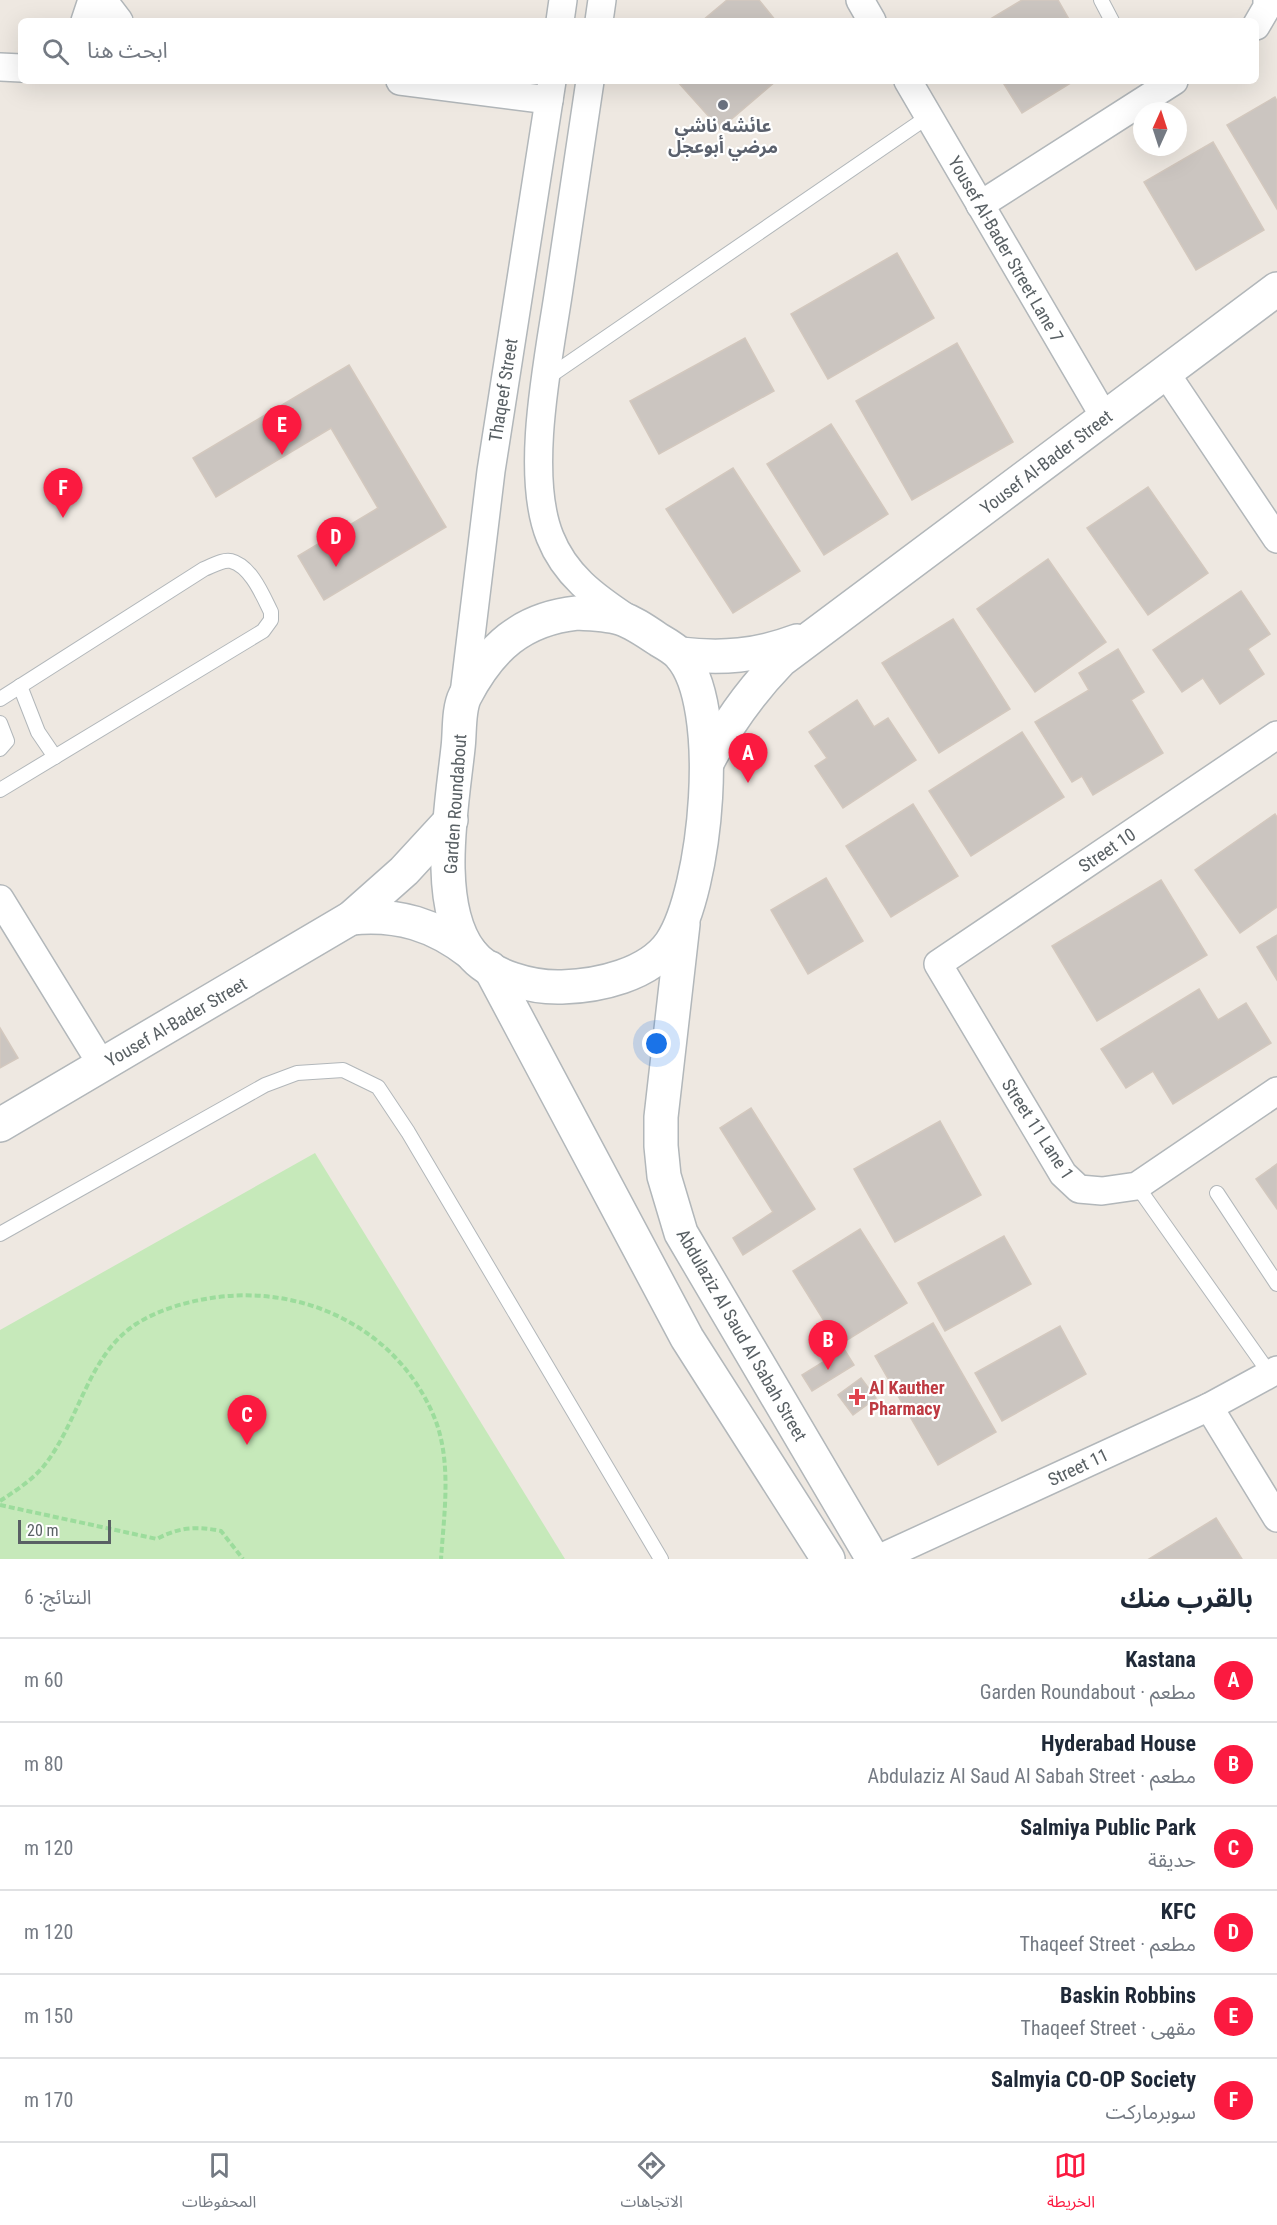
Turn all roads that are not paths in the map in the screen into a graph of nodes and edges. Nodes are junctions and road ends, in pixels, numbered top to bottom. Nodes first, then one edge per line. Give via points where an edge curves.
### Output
1 (92, 0) edge
2 (103, 0) edge
3 (563, 0) edge
4 (602, 0) edge
5 (860, 0) edge
6 (1101, 0) edge
7 (1267, 0) edge
8 (87, 18) edge
9 (117, 18) edge
10 (560, 18) edge
11 (599, 18) edge
12 (870, 18) edge
13 (1110, 18) edge
14 (1259, 21) edge
15 (0, 67) edge
16 (18, 68) edge
17 (445, 84) edge
18 (590, 84) edge
19 (910, 84) edge
20 (1157, 86) edge
21 (550, 91) edge
22 (929, 116) junction
23 (980, 205) junction
24 (1277, 289) edge
25 (1165, 372) junction
26 (545, 379) junction
27 (1105, 418) junction
28 (1277, 539) edge
29 (627, 618) junction
30 (816, 634) junction
31 (680, 654) junction
32 (20, 686) junction
33 (0, 699) edge
34 (463, 700) junction
35 (0, 723) edge
36 (1277, 735) edge
37 (0, 749) edge
38 (55, 757) junction
39 (706, 764) junction
40 (0, 789) edge
41 (451, 820) junction
42 (0, 899) edge
43 (684, 917) junction
44 (351, 918) junction
45 (481, 961) junction
46 (938, 964) joint
47 (102, 1065) junction
48 (1277, 1091) edge
49 (0, 1125) edge
50 (1137, 1186) junction
51 (1217, 1193) dead end
52 (0, 1234) edge
53 (1277, 1284) edge
54 (1274, 1372) edge
55 (1209, 1407) junction
56 (1277, 1518) edge
57 (661, 1559) edge
58 (828, 1559) edge
59 (873, 1559) edge
60 (878, 1559) edge

1 - 8 street
2 - 9 street
3 - 10 street
4 - 11 street
5 - 12 street
6 - 13 lane
7 - 14 street
15 - 16 street
17 - 21 street
18 - 26 street
19 - 22 street, Yousef Al-Bader Street Lane 7
20 - 23 street
21 - 34 street, Thaqeef Street via 491,471
22 - 23 street, Yousef Al-Bader Street Lane 7
22 - 26 lane
23 - 27 street, Yousef Al-Bader Street Lane 7
24 - 25 street, Yousef Al-Bader Street
25 - 27 street, Yousef Al-Bader Street
25 - 28 street
26 - 29 street via 539,491 550,538 573,576
27 - 30 street, Yousef Al-Bader Street
29 - 31 street, Garden Roundabout
29 - 34 street, Garden Roundabout via 577,613 537,621 517,633 487,661
30 - 31 street, Yousef Al-Bader Street via 749,656 714,658
30 - 39 street, Yousef Al-Bader Street via 781,660 752,691 726,726
31 - 39 street, Garden Roundabout via 691,671 703,710
32 - 33 lane
32 - 38 lane via 38,732
32 - 38 lane via 221,562 230,561 245,568 271,612 271,620 263,631
34 - 41 street, Garden Roundabout
35 - 37 lane via 7,741
36 - 46 street, Street 10
38 - 40 lane
39 - 43 street, Garden Roundabout via 697,862
41 - 44 street, Yousef Al-Bader Street via 404,872
41 - 45 street, Garden Roundabout via 449,870 455,920
42 - 47 street
43 - 45 street, Garden Roundabout via 670,945 653,960 599,983 561,988 540,986 514,979
43 - 59 street, Abdulaziz Al Saud Al Sabah Street via 661,1117 664,1176 672,1206 681,1233
44 - 45 street, Yousef Al-Bader Street via 373,916 416,922 436,929
44 - 47 street, Yousef Al-Bader Street
45 - 58 street via 687,1338
46 - 50 street, Street 11 Lane 1 via 1063,1174 1079,1189 1102,1191
47 - 49 street, Yousef Al-Bader Street
48 - 50 street, Street 11 Lane 1
50 - 54 lane
51 - 53 lane
52 - 57 lane via 265,1085 297,1073 343,1070 352,1074 378,1087 408,1132
54 - 55 street, Street 11
55 - 56 street
55 - 60 street, Street 11

